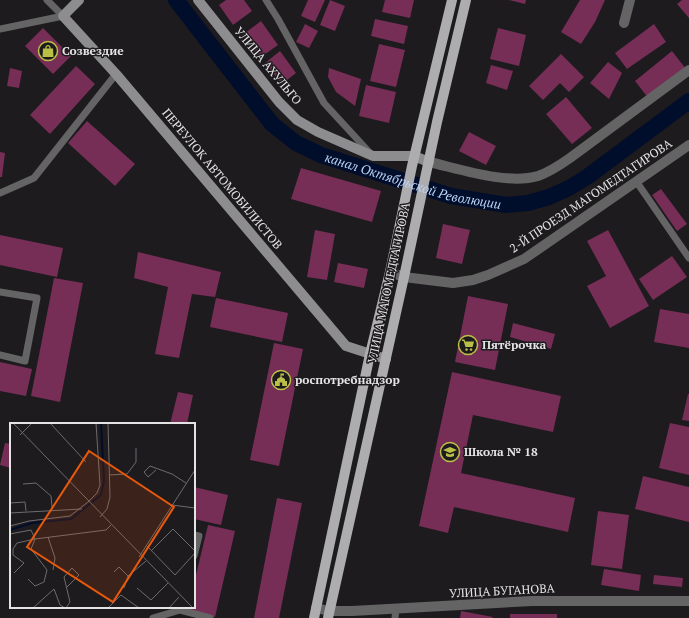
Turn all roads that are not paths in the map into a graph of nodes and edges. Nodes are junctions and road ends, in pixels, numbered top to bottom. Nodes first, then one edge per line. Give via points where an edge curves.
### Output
1 (47, 0) edge
2 (79, 0) edge
3 (198, 0) edge
4 (266, 0) edge
5 (452, 0) edge
6 (466, 0) edge
7 (630, 0) edge
8 (63, 16) junction
9 (624, 23) dead end
10 (0, 30) edge
11 (689, 70) edge
12 (116, 74) junction
13 (689, 144) edge
14 (373, 156) junction
15 (413, 161) junction
16 (428, 166) junction
17 (636, 181) junction
18 (0, 193) edge
19 (689, 258) edge
20 (390, 272) junction
21 (404, 277) junction
22 (0, 292) edge
23 (370, 354) junction
24 (0, 355) edge
25 (386, 359) junction
26 (195, 535) edge
27 (195, 552) edge
28 (689, 602) edge
29 (181, 608) edge
30 (316, 608) junction
31 (328, 614) edge
32 (396, 614) edge
33 (153, 618) edge
34 (210, 618) edge
35 (314, 618) edge

1 - 8 lane
2 - 8 main road
3 - 14 main road, УЛИЦА АХУЛЬГО via 297,120
4 - 14 lane via 324,103
5 - 15 main road, УЛИЦА МАГОМЕДТАГИРОВА
6 - 16 main road, УЛИЦА МАГОМЕДТАГИРОВА
7 - 9 street
8 - 10 lane
8 - 12 main road, ПЕРЕУЛОК АВТОМОБИЛИСТОВ
11 - 16 street via 570,158 538,176 504,179
12 - 18 lane via 34,178
12 - 23 main road, ПЕРЕУЛОК АВТОМОБИЛИСТОВ via 346,346
13 - 17 street, 2-Й ПРОЕЗД МАГОМЕДТАГИРОВА
14 - 15 main road
15 - 16 main road
15 - 20 main road, УЛИЦА МАГОМЕДТАГИРОВА
16 - 21 main road, УЛИЦА МАГОМЕДТАГИРОВА
17 - 19 lane
17 - 21 street, 2-Й ПРОЕЗД МАГОМЕДТАГИРОВА via 524,259 488,275 453,283
20 - 21 street, 2-Й ПРОЕЗД МАГОМЕДТАГИРОВА
20 - 23 main road, УЛИЦА МАГОМЕДТАГИРОВА
21 - 25 main road, УЛИЦА МАГОМЕДТАГИРОВА
22 - 24 lane via 37,298 25,361
23 - 25 main road, ПЕРЕУЛОК АВТОМОБИЛИСТОВ
23 - 30 main road, УЛИЦА МАГОМЕДТАГИРОВА
25 - 31 main road, УЛИЦА МАГОМЕДТАГИРОВА
26 - 27 lane via 199,536
28 - 32 street, УЛИЦА БУГАНОВА via 532,602
29 - 33 lane
29 - 34 lane
30 - 31 street, УЛИЦА БУГАНОВА
30 - 35 main road, УЛИЦА МАГОМЕДТАГИРОВА
31 - 32 street, УЛИЦА БУГАНОВА

